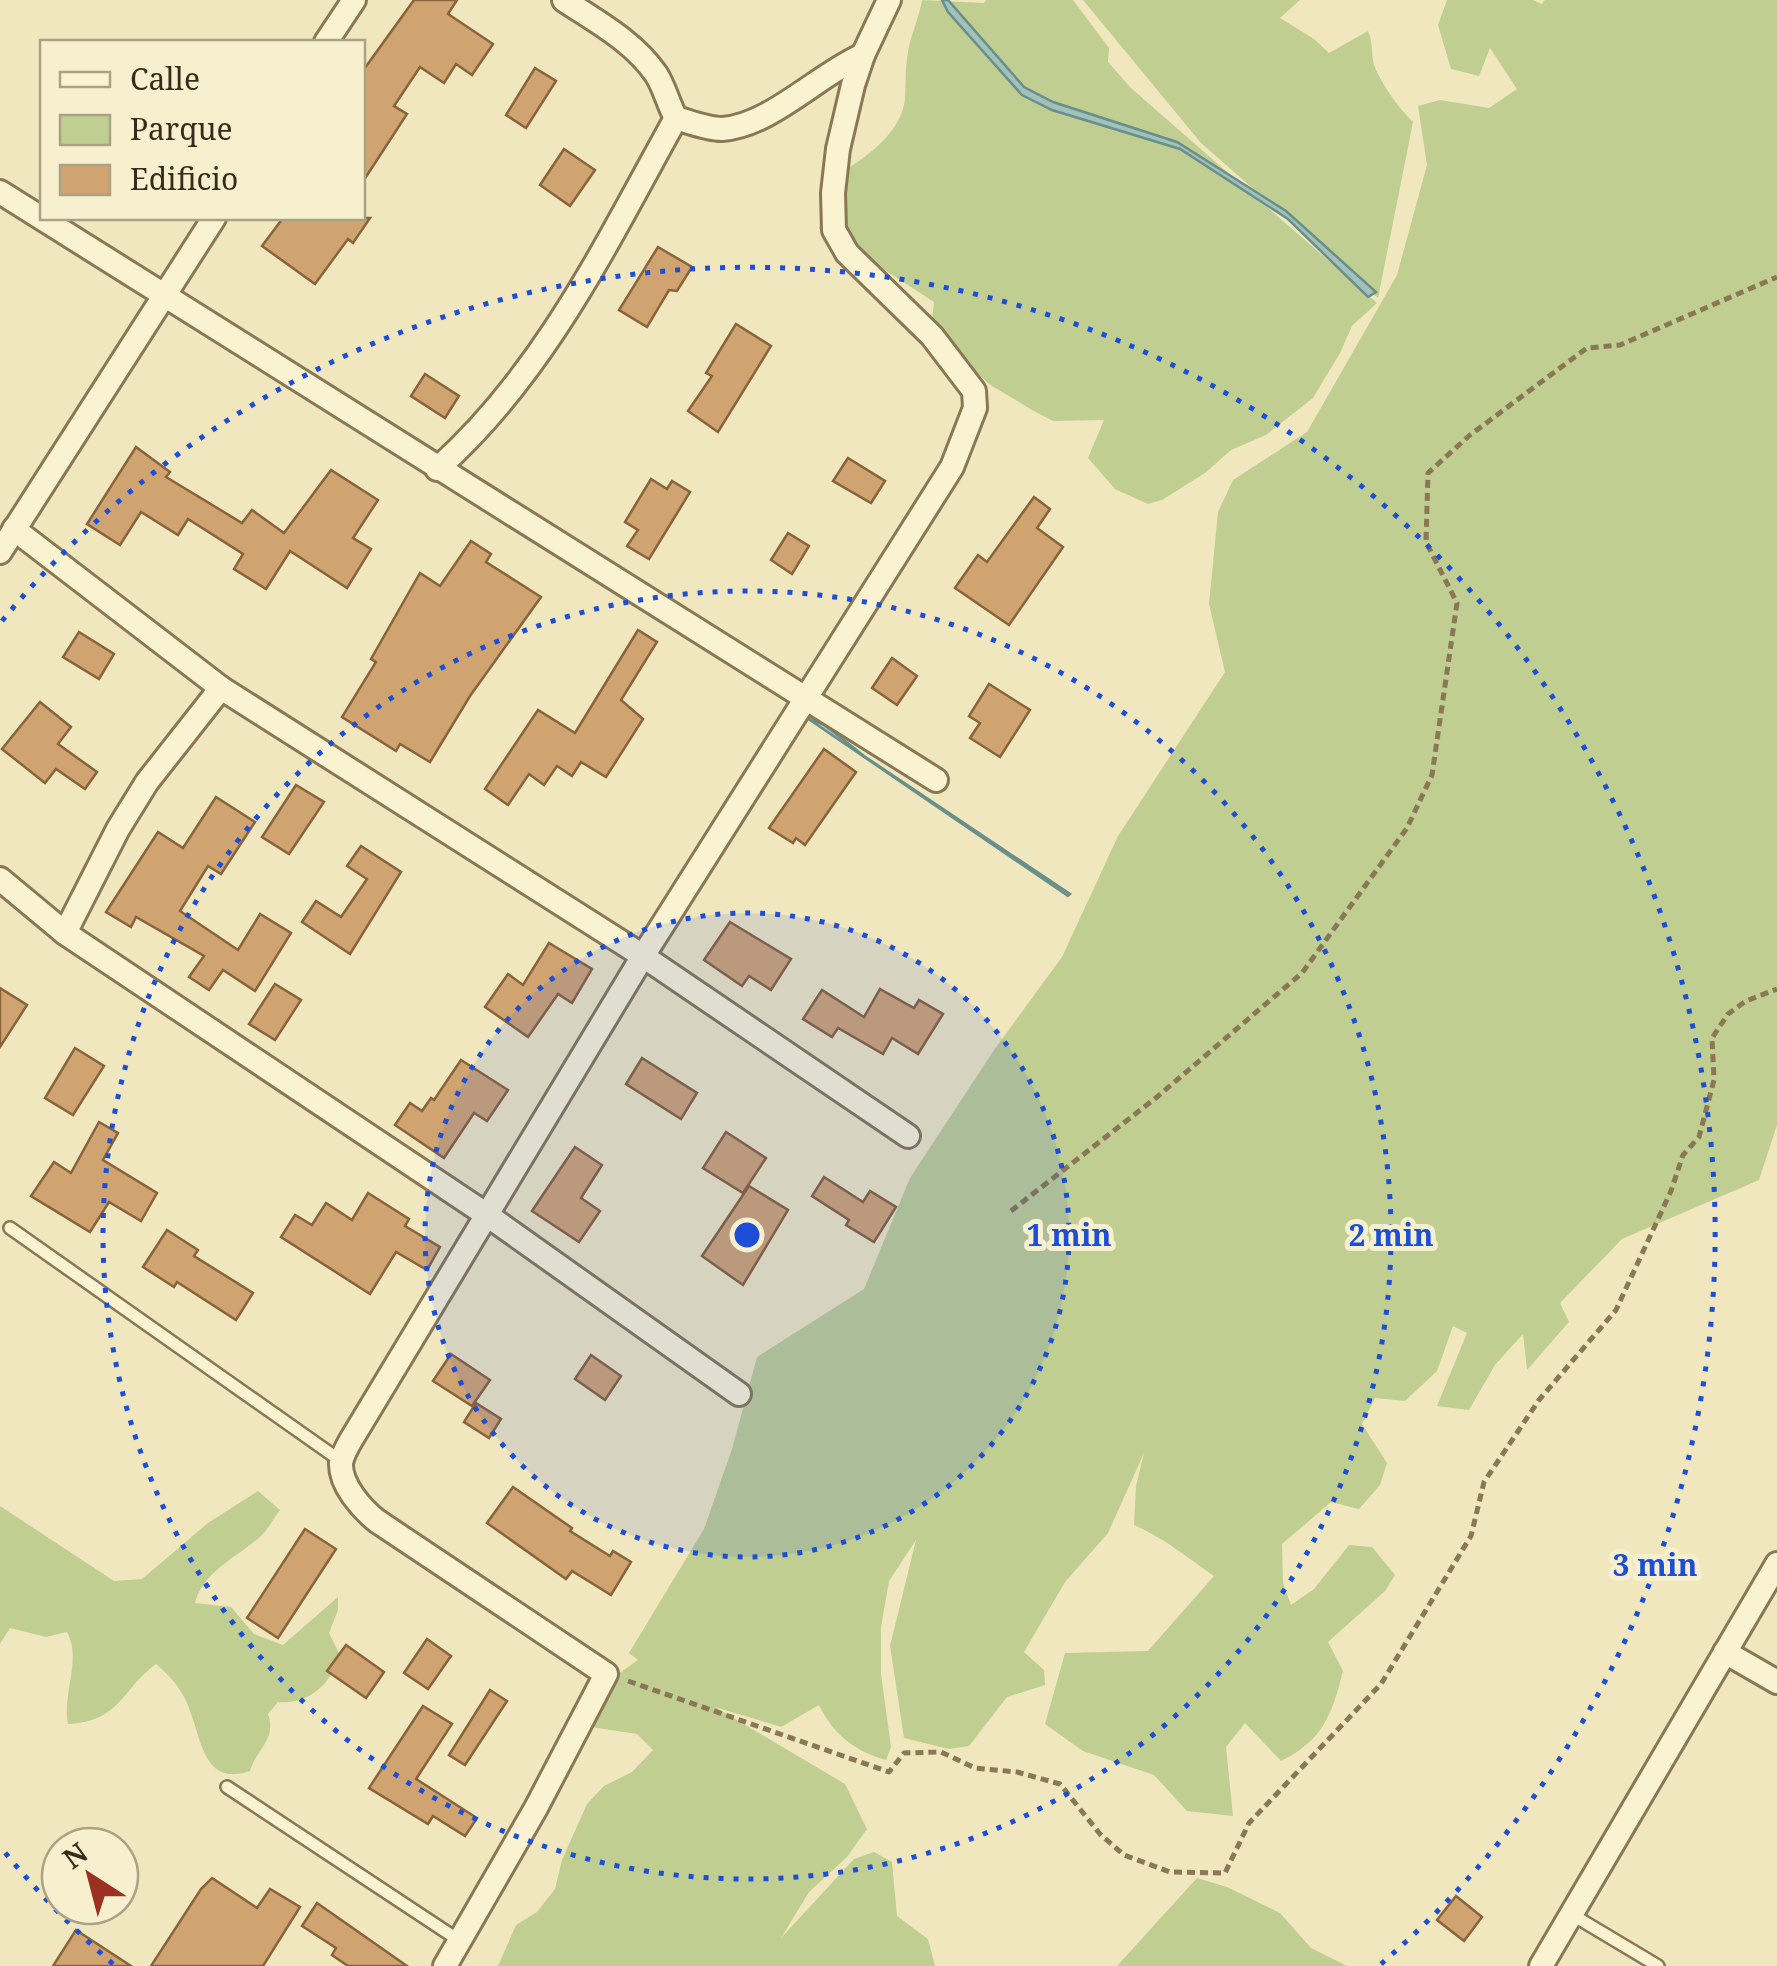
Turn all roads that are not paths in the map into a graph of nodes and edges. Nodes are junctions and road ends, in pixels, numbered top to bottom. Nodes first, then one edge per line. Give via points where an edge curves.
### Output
1 (354, 0) edge
2 (564, 0) edge
3 (889, 0) edge
4 (327, 40) edge
5 (863, 55) junction
6 (676, 118) junction
7 (0, 192) edge
8 (40, 217) edge
9 (44, 220) edge
10 (213, 220) edge
11 (164, 296) junction
12 (438, 469) junction
13 (14, 529) junction
14 (0, 552) edge
15 (221, 688) junction
16 (808, 699) junction
17 (936, 780) dead end
18 (0, 879) edge
19 (65, 933) junction
20 (643, 956) junction
21 (908, 1136) dead end
22 (487, 1215) junction
23 (10, 1228) dead end
24 (739, 1394) dead end
25 (341, 1461) junction
26 (1777, 1564) edge
27 (1725, 1652) junction
28 (1777, 1682) edge
29 (227, 1787) dead end
30 (1572, 1914) junction
31 (460, 1941) junction
32 (445, 1966) edge
33 (1541, 1966) edge
34 (1658, 1966) edge

1 - 4 street
2 - 6 street via 628,42 648,64
3 - 5 street
5 - 6 street via 726,129
5 - 16 street via 838,149 834,230 847,253 932,336 974,391 975,408 952,467
6 - 12 street via 545,345 507,399
7 - 8 street
9 - 11 street
10 - 11 street
11 - 12 street
11 - 13 street
12 - 16 street
13 - 14 street
13 - 15 street
15 - 19 street via 147,782
15 - 20 street
16 - 17 street
16 - 20 street
18 - 19 street
19 - 22 street
20 - 21 street
20 - 22 street
22 - 24 street
22 - 25 street
23 - 25 lane
25 - 31 street via 361,1508 377,1521 606,1674
26 - 27 street
27 - 28 street
27 - 30 street
29 - 31 lane
30 - 33 street
30 - 34 lane
31 - 32 street

